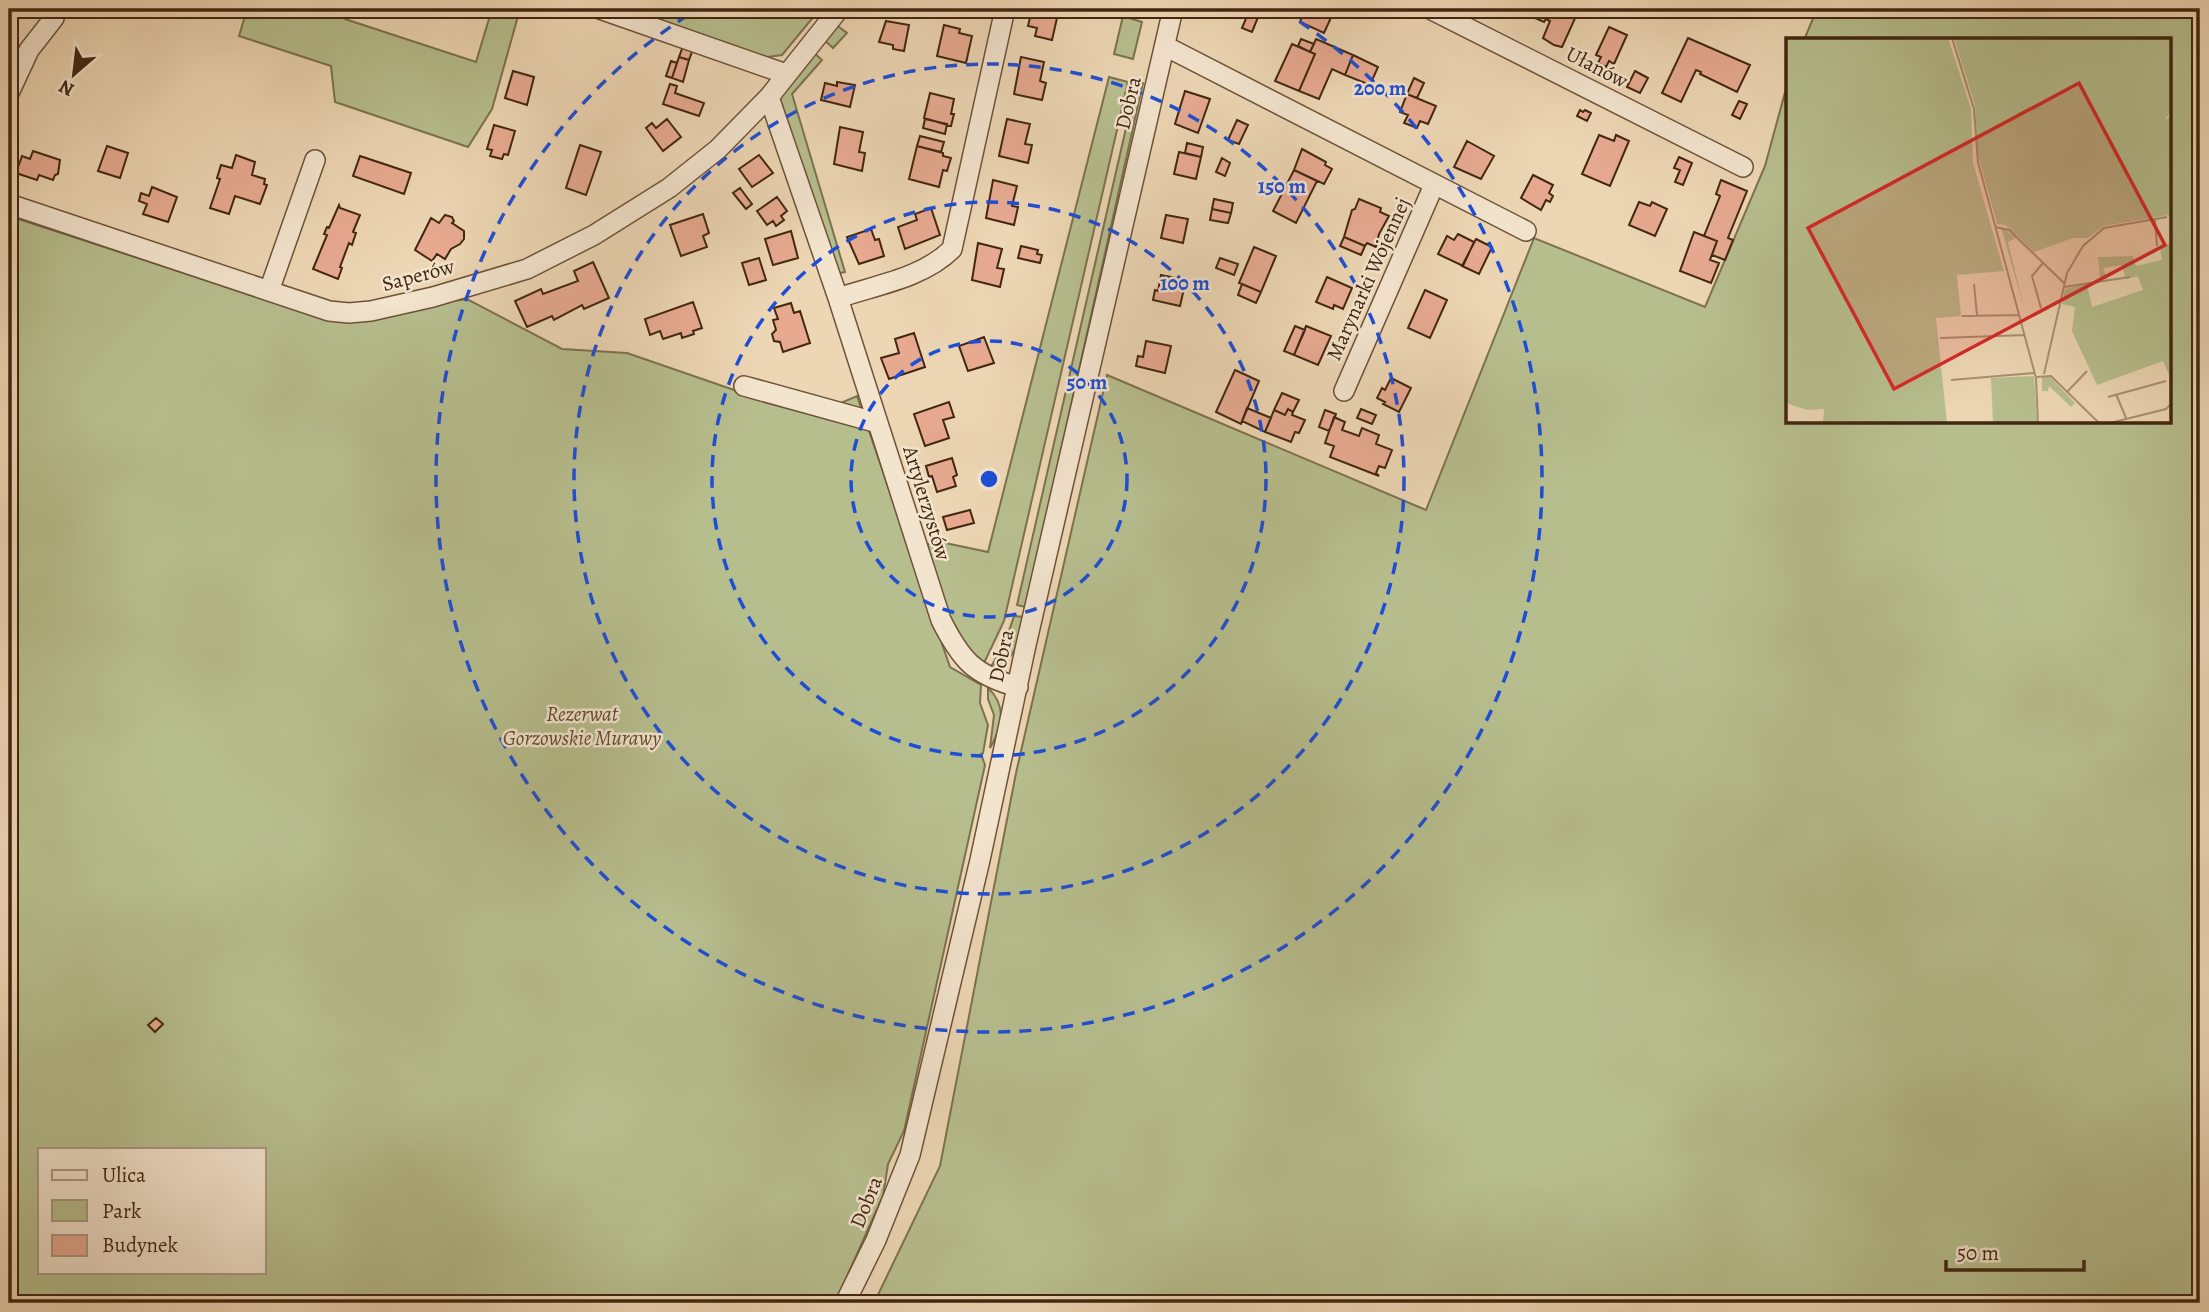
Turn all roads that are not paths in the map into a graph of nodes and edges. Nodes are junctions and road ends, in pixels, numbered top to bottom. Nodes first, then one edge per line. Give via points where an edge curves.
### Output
1 (600, 9) edge
2 (839, 9) edge
3 (1172, 9) edge
4 (1430, 9) edge
5 (54, 18) dead end
6 (1003, 18) dead end
7 (1165, 47) junction
8 (786, 74) junction
9 (9, 93) edge
10 (769, 97) junction
11 (315, 160) dead end
12 (1743, 167) dead end
13 (1434, 185) junction
14 (9, 204) edge
15 (1526, 232) dead end
16 (269, 292) junction
17 (838, 298) junction
18 (744, 386) dead end
19 (1344, 391) dead end
20 (878, 423) junction
21 (1018, 687) junction
22 (845, 1303) edge

1 - 8 street
2 - 8 street, Saperów
3 - 7 street, Dobra
4 - 12 street, Ułanów
5 - 9 street via 29,50
6 - 17 street via 952,249 924,270
7 - 13 street, Marynarki Wojennej
7 - 21 street, Dobra
8 - 10 street, Saperów
10 - 16 street, Saperów via 718,149 668,188 594,235 527,268 371,311 319,309
10 - 17 street, Artylerzystów
11 - 16 street
13 - 15 street, Marynarki Wojennej
13 - 19 street, Marynarki Wojennej
14 - 16 street, Saperów
17 - 20 street, Artylerzystów
18 - 20 street
20 - 21 street, Artylerzystów via 932,595 954,645 974,669
21 - 22 street, Dobra via 910,1155

